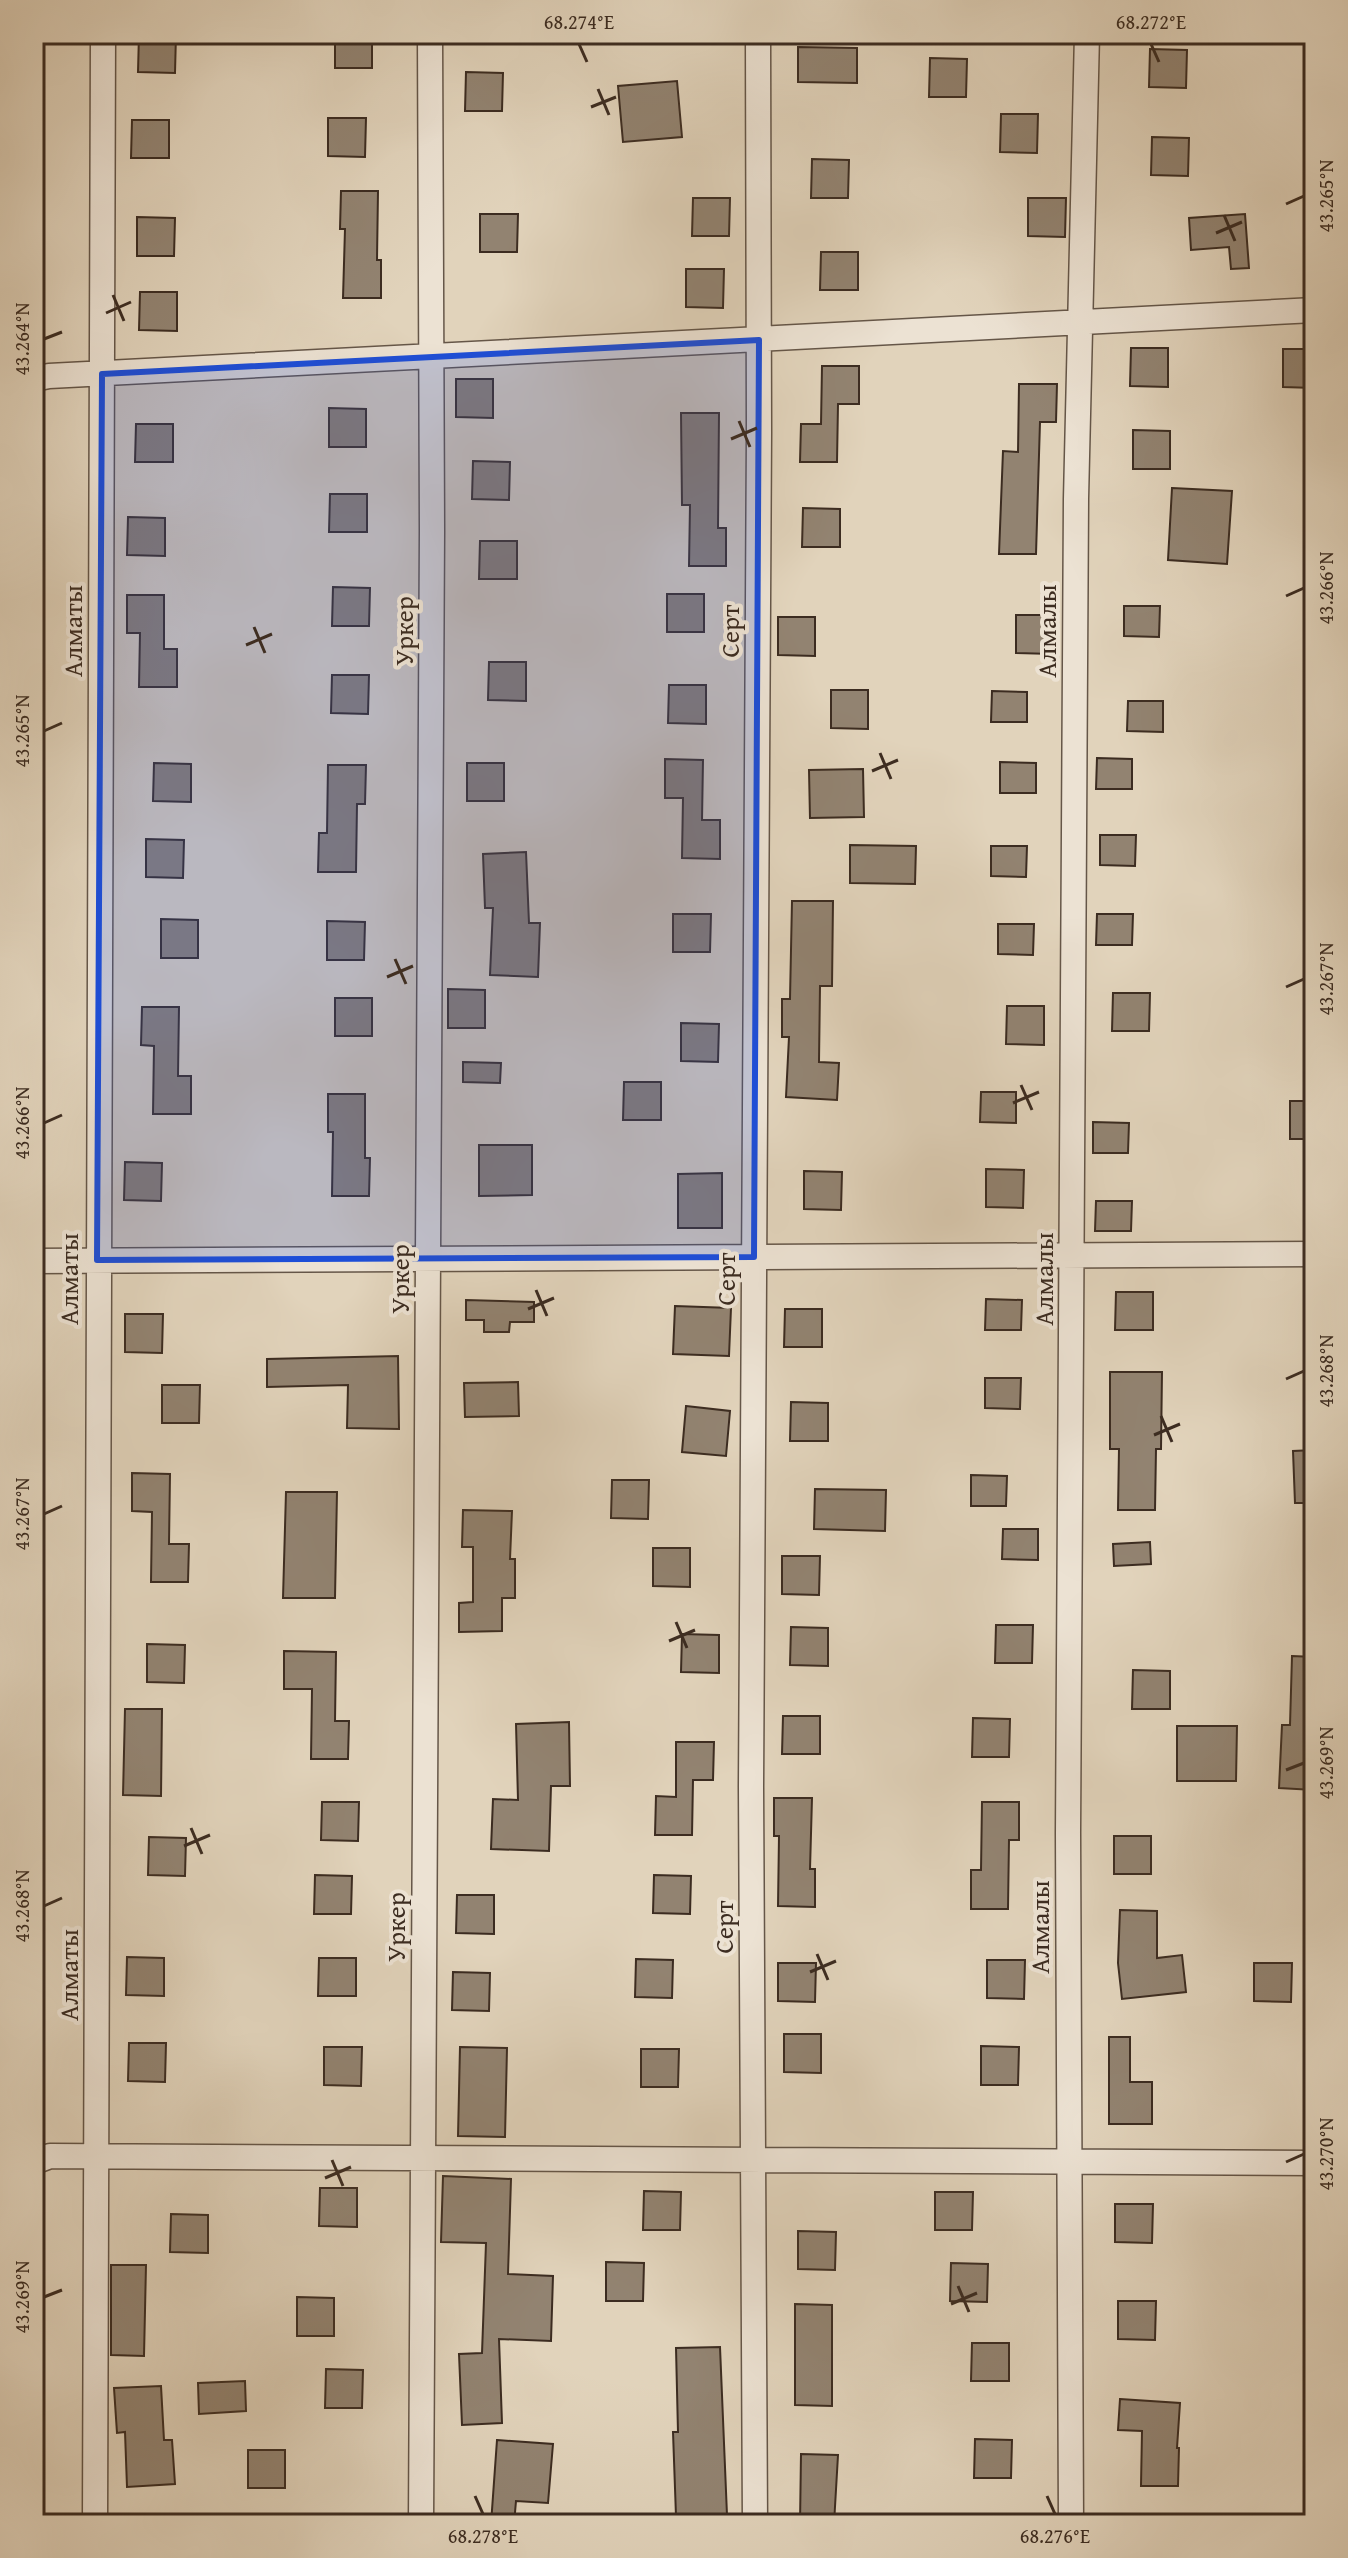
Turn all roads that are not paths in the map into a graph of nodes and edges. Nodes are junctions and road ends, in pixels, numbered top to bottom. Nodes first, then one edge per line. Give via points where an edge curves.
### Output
1 (103, 34) edge
2 (430, 34) edge
3 (758, 34) edge
4 (1087, 34) edge
5 (1314, 310) edge
6 (1080, 323) junction
7 (759, 340) junction
8 (432, 357) junction
9 (102, 374) junction
10 (34, 379) edge
11 (1314, 1254) edge
12 (1072, 1255) junction
13 (754, 1257) junction
14 (428, 1258) junction
15 (97, 1260) junction
16 (34, 1261) edge
17 (96, 2157) junction
18 (423, 2158) junction
19 (753, 2160) junction
20 (1069, 2161) junction
21 (34, 2162) edge
22 (1314, 2163) edge
23 (95, 2524) edge
24 (421, 2524) edge
25 (755, 2524) edge
26 (1071, 2524) edge

1 - 9 street, Алматы
2 - 8 street, Уркер
3 - 7 street, Серт
4 - 6 street, Алмалы
5 - 6 street
6 - 7 street
6 - 12 street, Алмалы
7 - 8 street
7 - 13 street, Серт
8 - 9 street
8 - 14 street, Уркер
9 - 10 street
9 - 15 street, Алматы
11 - 12 street
12 - 13 street
12 - 20 street, Алмалы
13 - 14 street
13 - 19 street, Серт
14 - 15 street
14 - 18 street, Уркер
15 - 16 street
15 - 17 street, Алматы
17 - 18 street
17 - 21 street via 50,2156
17 - 23 street, Алматы
18 - 19 street
18 - 24 street, Уркер
19 - 20 street
19 - 25 street, Серт
20 - 22 street
20 - 26 street, Алмалы

